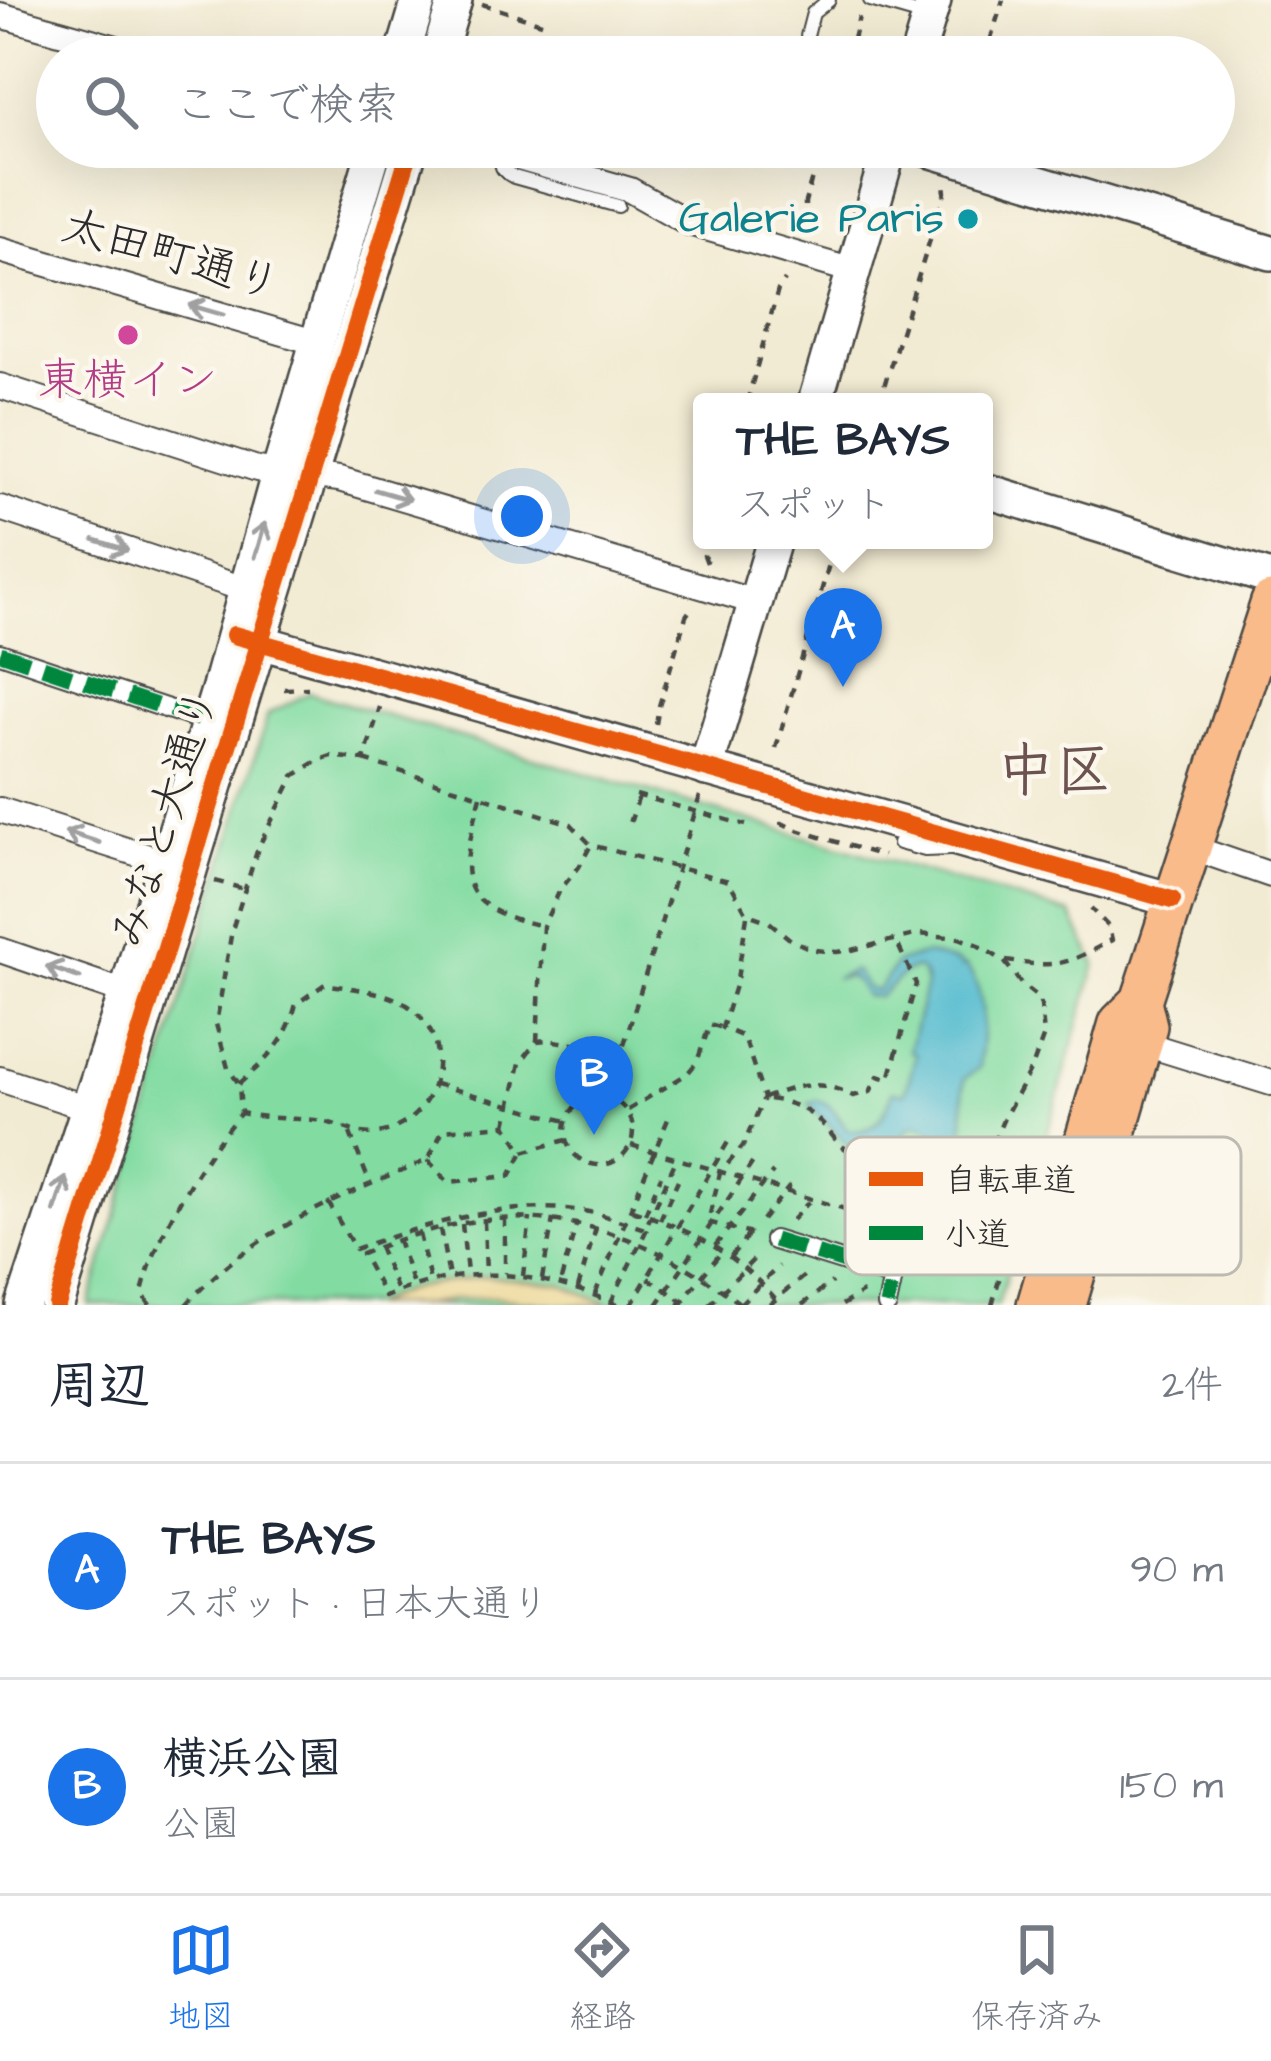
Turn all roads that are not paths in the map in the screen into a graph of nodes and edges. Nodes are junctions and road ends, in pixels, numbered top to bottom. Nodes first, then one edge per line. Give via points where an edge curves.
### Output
1 (418, 0) edge
2 (829, 0) edge
3 (867, 0) edge
4 (465, 1) edge
5 (931, 8) edge
6 (0, 15) edge
7 (74, 36) edge
8 (408, 36) edge
9 (448, 36) edge
10 (806, 36) dead end
11 (369, 168) edge
12 (403, 168) edge
13 (501, 168) edge
14 (554, 168) edge
15 (883, 168) edge
16 (958, 168) edge
17 (618, 206) dead end
18 (0, 250) edge
19 (1271, 253) edge
20 (854, 271) junction
21 (318, 343) junction
22 (0, 386) edge
23 (818, 393) edge
24 (294, 473) junction
25 (993, 493) edge
26 (0, 508) edge
27 (771, 549) edge
28 (1271, 578) edge
29 (247, 590) junction
30 (755, 602) junction
31 (1271, 602) edge
32 (248, 638) junction
33 (0, 653) edge
34 (207, 722) junction
35 (703, 782) junction
36 (0, 810) edge
37 (899, 843) dead end
38 (1190, 847) junction
39 (987, 848) junction
40 (164, 862) junction
41 (1271, 875) edge
42 (1172, 901) junction
43 (0, 950) edge
44 (126, 993) junction
45 (1141, 1001) junction
46 (1142, 1043) junction
47 (0, 1079) edge
48 (1271, 1083) edge
49 (88, 1108) junction
50 (1086, 1137) edge
51 (1115, 1137) edge
52 (773, 1240) road end
53 (845, 1262) edge
54 (887, 1275) edge
55 (1046, 1275) edge
56 (1075, 1275) edge
57 (23, 1305) edge
58 (57, 1305) edge
59 (887, 1305) edge
60 (1037, 1305) edge
61 (1066, 1305) edge

1 - 8 street
2 - 10 lane via 813,13
3 - 5 lane
4 - 9 street
6 - 7 street
11 - 21 street, みなと大通り
12 - 24 street, みなと大通り
13 - 17 lane
14 - 20 street via 630,190 689,223
15 - 20 street
16 - 19 street
21 -> 18 street, 太田町通り
20 - 23 street
21 - 24 street, みなと大通り
22 - 24 street via 257,470
29 -> 24 street, みなと大通り
24 -> 30 street via 339,478
24 - 32 street, みなと大通り
25 - 28 street
26 -> 29 street
27 - 30 street
29 - 32 street, みなと大通り
30 - 35 street
31 - 38 main road
32 - 34 street, みなと大通り
32 - 35 street
32 - 58 street, みなと大通り
33 - 34 street
34 - 40 street, みなと大通り
35 - 39 street
40 -> 36 street
37 - 39 lane
38 - 41 street
38 - 42 main road
39 - 42 street
40 - 44 street, みなと大通り
42 - 45 main road
44 -> 43 street
44 - 49 street, みなと大通り
45 - 46 main road
45 - 50 main road via 1119,1022
46 - 48 street
46 - 51 main road
47 - 49 street
57 -> 49 street, みなと大通り
52 - 53 street
54 - 59 street via 893,1277
55 - 60 main road
56 - 61 main road

